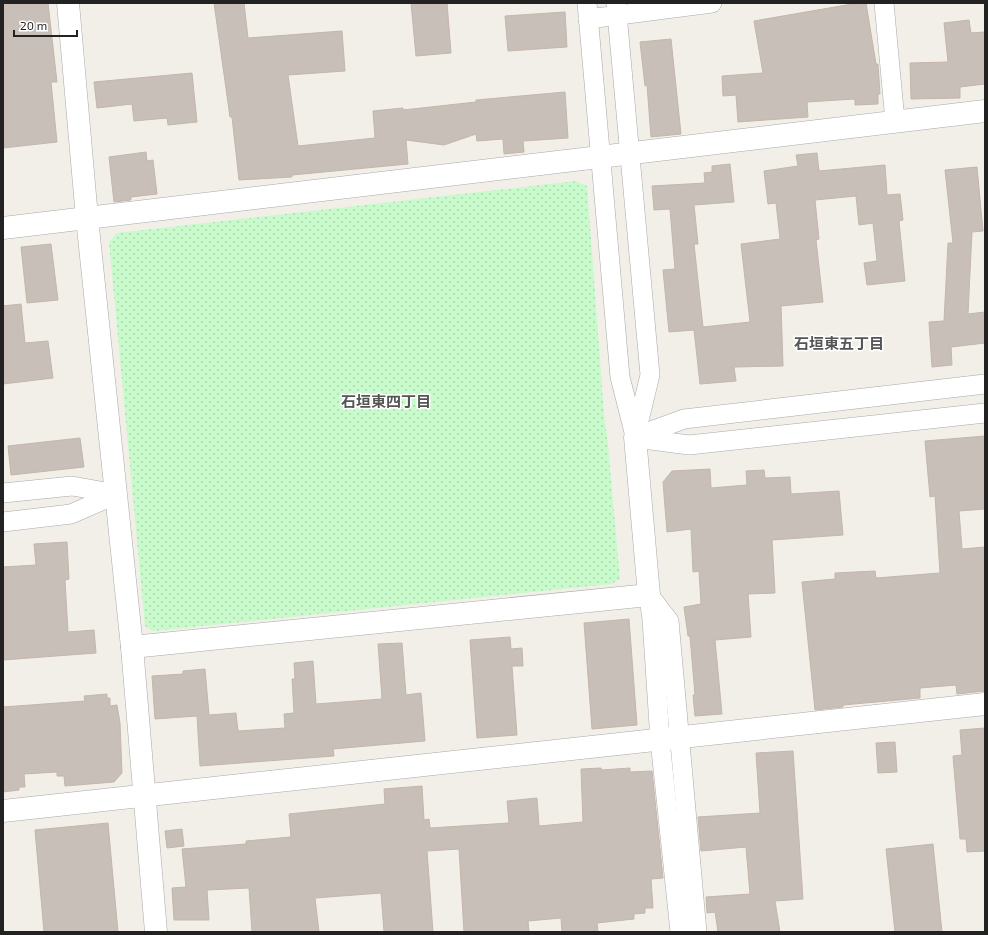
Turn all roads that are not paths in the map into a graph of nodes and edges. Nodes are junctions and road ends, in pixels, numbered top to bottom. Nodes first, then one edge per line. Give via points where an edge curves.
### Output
1 (68, 3) edge
2 (712, 3) edge
3 (884, 3) edge
4 (617, 9) edge
5 (588, 11) edge
6 (985, 111) edge
7 (895, 121) junction
8 (630, 154) junction
9 (601, 158) junction
10 (87, 218) junction
11 (3, 228) edge
12 (985, 384) edge
13 (985, 413) edge
14 (635, 437) junction
15 (3, 493) edge
16 (117, 494) junction
17 (3, 522) edge
18 (649, 595) junction
19 (132, 647) junction
20 (985, 704) edge
21 (669, 739) junction
22 (143, 796) junction
23 (3, 810) edge
24 (156, 932) edge
25 (680, 932) edge
26 (697, 932) edge

1 - 10 street
2 - 4 street
3 - 7 street
4 - 5 street
4 - 8 street
5 - 9 street
6 - 7 street
7 - 8 street
8 - 9 street
8 - 14 street via 650,375
9 - 10 street
9 - 14 street via 620,377
10 - 11 street
10 - 16 street
12 - 14 street via 684,419
13 - 14 street via 689,445
14 - 18 street
15 - 16 street via 72,486
16 - 17 street via 71,514
16 - 19 street
18 - 19 street
18 - 21 street
19 - 22 street
20 - 21 street
21 - 22 street
21 - 25 street
21 - 26 street
22 - 23 street
22 - 24 street

